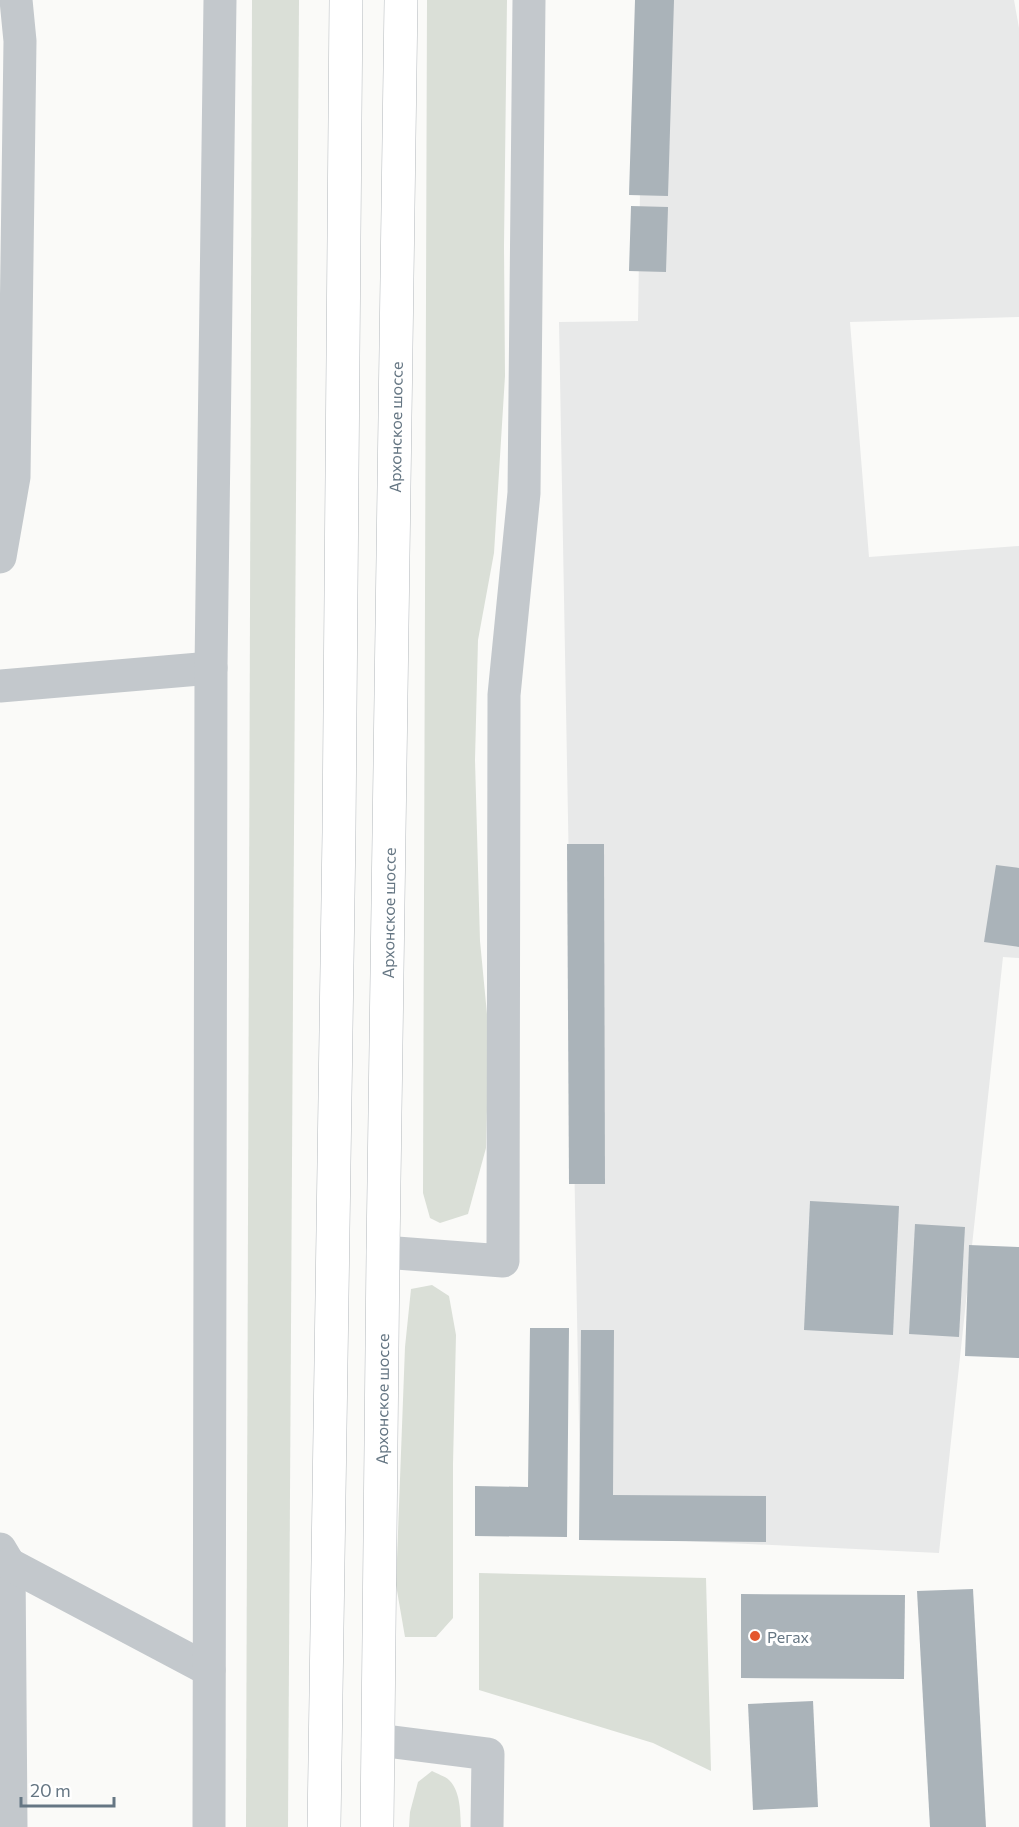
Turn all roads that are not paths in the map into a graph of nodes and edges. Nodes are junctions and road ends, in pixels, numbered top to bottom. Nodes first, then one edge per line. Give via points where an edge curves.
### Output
1 (16, 0) edge
2 (220, 0) edge
3 (346, 0) edge
4 (401, 0) edge
5 (529, 0) edge
6 (9, 97) edge
7 (0, 557) edge
8 (212, 668) junction
9 (0, 686) edge
10 (383, 1252) junction
11 (5, 1557) edge
12 (209, 1670) junction
13 (378, 1740) junction
14 (11, 1827) edge
15 (209, 1827) edge
16 (324, 1827) edge
17 (377, 1827) edge
18 (487, 1827) edge

1 - 6 street via 20,41
2 - 8 street
3 - 16 highway via 340,820
4 - 10 highway, Архонское шоссе
5 - 10 street via 524,493 504,695 504,1261
6 - 7 street via 14,477
8 - 9 street
8 - 12 street
10 - 13 highway, Архонское шоссе
11 - 12 street
11 - 14 street
12 - 15 street
13 - 17 highway, Архонское шоссе
13 - 18 street via 488,1754

